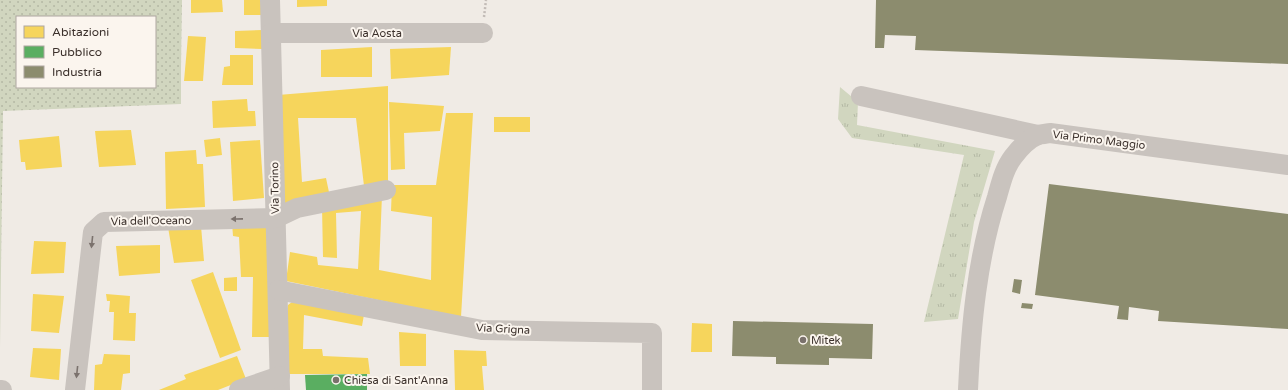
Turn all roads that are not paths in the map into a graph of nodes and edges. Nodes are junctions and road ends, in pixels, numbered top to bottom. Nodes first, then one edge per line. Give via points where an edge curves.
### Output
1 (270, 0) edge
2 (271, 33) junction
3 (483, 33) dead end
4 (861, 96) dead end
5 (1038, 135) junction
6 (1288, 165) edge
7 (386, 190) dead end
8 (276, 218) junction
9 (278, 290) junction
10 (280, 383) edge
11 (75, 390) edge
12 (239, 390) edge
13 (652, 390) edge
14 (968, 390) edge

1 - 2 street, Via Torino
2 - 3 street, Via Aosta
2 - 8 street, Via Torino
4 - 5 street
5 - 6 street, Via Primo Maggio via 1050,133
5 - 14 street, Via Primo Maggio via 1012,157 1004,173 992,213 980,267 970,347
7 - 8 street via 297,208
8 - 9 street, Via Torino
8 -> 11 street, Via dell'Oceano via 104,222 93,232
9 - 10 street, Via Torino
9 - 13 street, Via Grigna via 482,330 652,333
10 - 12 street

